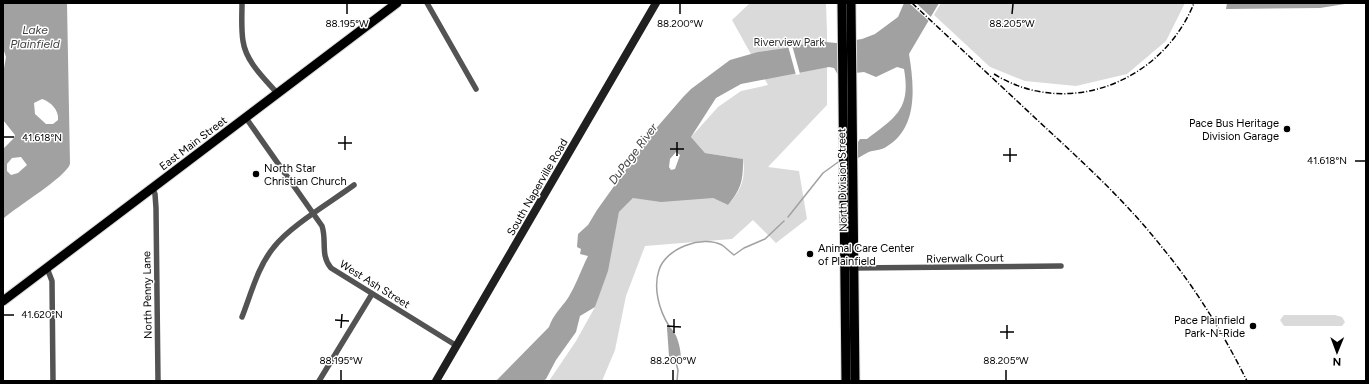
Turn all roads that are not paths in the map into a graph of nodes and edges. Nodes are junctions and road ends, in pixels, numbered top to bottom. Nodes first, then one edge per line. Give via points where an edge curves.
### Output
1 (242, 3) edge
2 (397, 3) edge
3 (427, 3) edge
4 (656, 3) edge
5 (842, 3) edge
6 (851, 3) edge
7 (847, 34) junction
8 (848, 88) junction
9 (476, 89) dead end
10 (277, 93) junction
11 (246, 118) junction
12 (354, 185) dead end
13 (153, 188) junction
14 (314, 214) junction
15 (1061, 266) dead end
16 (48, 268) junction
17 (845, 268) junction
18 (855, 268) junction
19 (372, 294) junction
20 (3, 301) edge
21 (242, 317) dead end
22 (457, 346) junction
23 (53, 381) edge
24 (158, 381) edge
25 (319, 381) edge
26 (436, 381) edge
27 (846, 381) edge
28 (856, 381) edge

1 - 10 street via 243,41 247,54
2 - 10 main road, East Main Street
3 - 9 street
4 - 22 main road, South Naperville Road
5 - 7 main road, North Division Street
6 - 7 main road, North Division Street
7 - 8 main road, North Division Street
8 - 17 main road, North Division Street via 844,151
8 - 18 main road, North Division Street via 853,143
10 - 11 main road, East Main Street
11 - 13 main road, East Main Street
11 - 14 street, West Ash Street
12 - 14 street
13 - 16 main road, East Main Street
13 - 24 street, North Penny Lane via 156,208
14 - 19 street, West Ash Street via 323,231 323,251 328,264
14 - 21 street via 274,246 264,263
15 - 18 street, Riverwalk Court
16 - 20 main road, East Main Street
16 - 23 street via 52,281
17 - 18 street, Riverwalk Court
17 - 27 main road, North Division Street
18 - 28 main road, North Division Street
19 - 22 street, West Ash Street
19 - 25 street
22 - 26 main road, South Naperville Road

